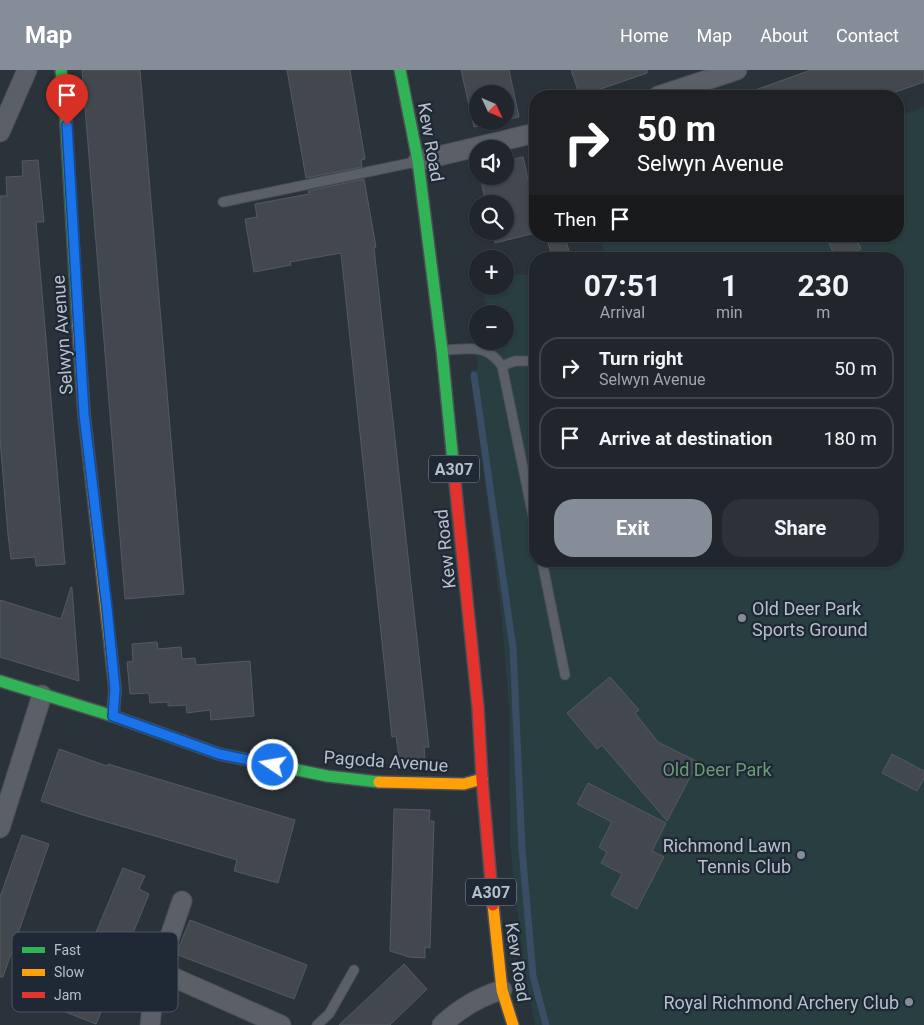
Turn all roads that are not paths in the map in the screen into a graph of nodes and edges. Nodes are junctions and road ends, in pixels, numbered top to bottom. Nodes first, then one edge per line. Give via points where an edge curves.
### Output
1 (27, 70) edge
2 (61, 70) edge
3 (400, 70) edge
4 (737, 70) edge
5 (676, 90) edge
6 (0, 132) edge
7 (529, 134) edge
8 (418, 161) junction
9 (223, 202) dead end
10 (442, 350) junction
11 (529, 361) edge
12 (502, 366) junction
13 (529, 497) edge
14 (543, 567) edge
15 (565, 675) dead end
16 (0, 681) edge
17 (42, 695) junction
18 (113, 716) junction
19 (482, 779) junction
20 (0, 828) edge
21 (182, 901) dead end
22 (171, 932) edge
23 (354, 970) dead end
24 (178, 980) edge
25 (502, 990) junction
26 (258, 1020) edge
27 (281, 1025) edge
28 (317, 1025) edge
29 (442, 1025) edge
30 (512, 1025) edge

1 - 6 street
2 - 18 street, Selwyn Avenue via 84,414 115,689
3 - 8 street, Kew Road / A307
4 - 5 street
7 - 8 street
8 - 9 lane
8 - 10 street, Kew Road / A307
10 - 12 lane via 484,349
10 - 19 street, Kew Road / A307 via 478,698
11 - 12 lane via 514,361
12 - 13 lane
14 - 15 lane
16 - 17 street, Pagoda Avenue
17 - 18 street, Pagoda Avenue
17 - 20 street
18 - 19 street, Pagoda Avenue via 219,754 328,776 390,783 464,784
19 - 25 street, Kew Road / A307
21 - 22 street
23 - 28 lane via 330,1014
24 - 26 street
25 - 29 street via 468,1004
25 - 30 street, Kew Road / A307
26 - 27 street

